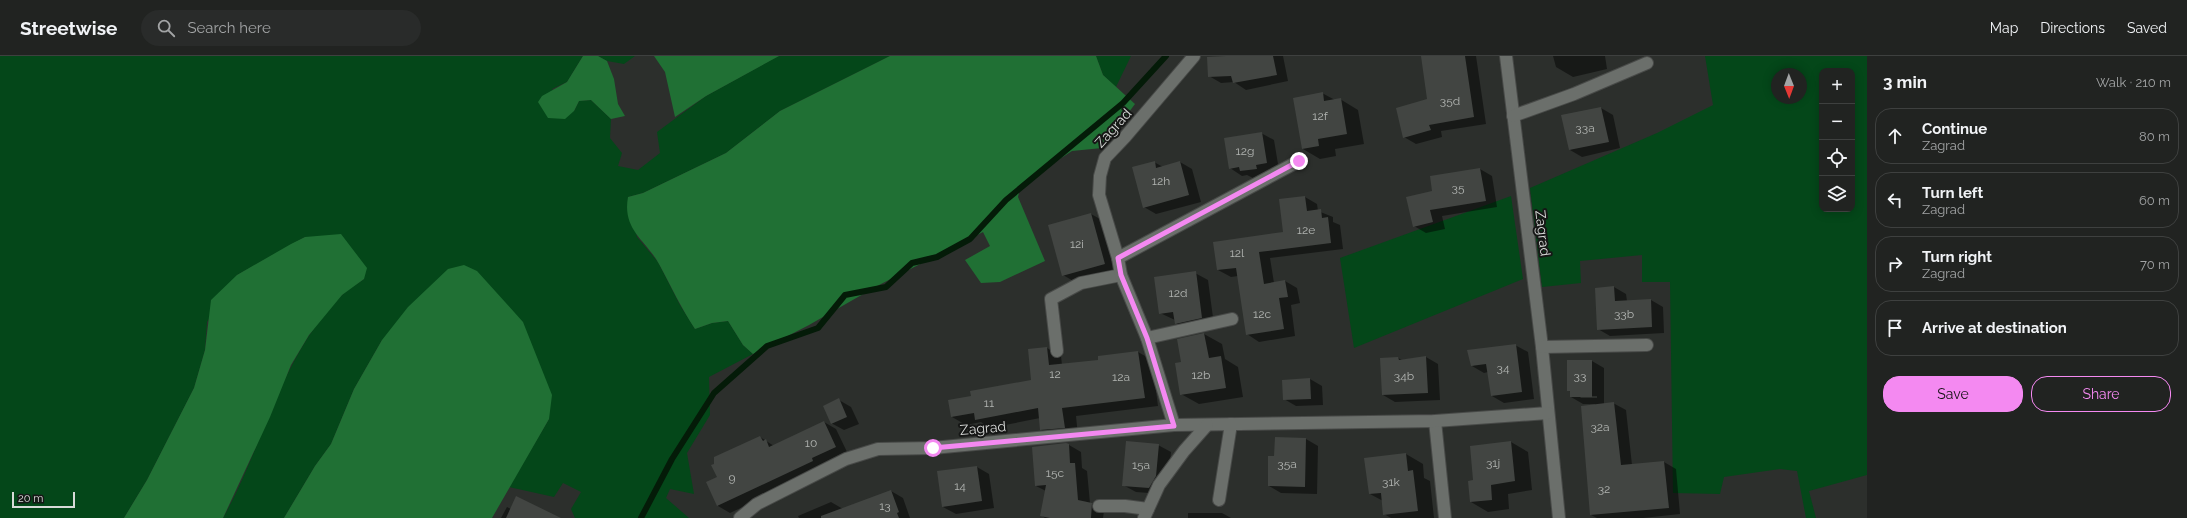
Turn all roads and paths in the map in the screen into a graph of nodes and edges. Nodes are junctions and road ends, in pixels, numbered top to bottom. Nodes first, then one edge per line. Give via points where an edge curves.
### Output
1 (1194, 56) edge
2 (1506, 56) edge
3 (1647, 64) dead end
4 (1513, 116) junction
5 (1299, 161) dead end
6 (1118, 258) junction
7 (1121, 275) junction
8 (1232, 319) dead end
9 (1147, 338) junction
10 (1647, 345) dead end
11 (1542, 347) junction
12 (1057, 351) dead end
13 (1548, 413) junction
14 (1435, 421) junction
15 (1231, 424) junction
16 (1207, 425) junction
17 (1174, 426) junction
18 (1219, 500) dead end
19 (1099, 506) dead end
20 (1146, 513) edge
21 (740, 518) edge
22 (1445, 518) edge
23 (1559, 518) edge

1 - 6 street, Zagrad via 1105,158 1100,176 1099,195
2 - 4 street, Zagrad
3 - 4 street
4 - 11 street, Zagrad
5 - 6 street
6 - 7 street, Zagrad
7 - 9 street, Zagrad
7 - 12 street via 1081,283 1051,299
8 - 9 street
9 - 17 street, Zagrad
10 - 11 street
11 - 13 street, Zagrad
13 - 14 street, Zagrad
13 - 23 street, Zagrad
14 - 15 street, Zagrad
14 - 22 street
15 - 16 street, Zagrad
15 - 18 street
16 - 17 street, Zagrad
16 - 20 street via 1159,485
17 - 21 street, Zagrad via 933,448 878,449 846,459 757,504
19 - 20 street via 1125,506

